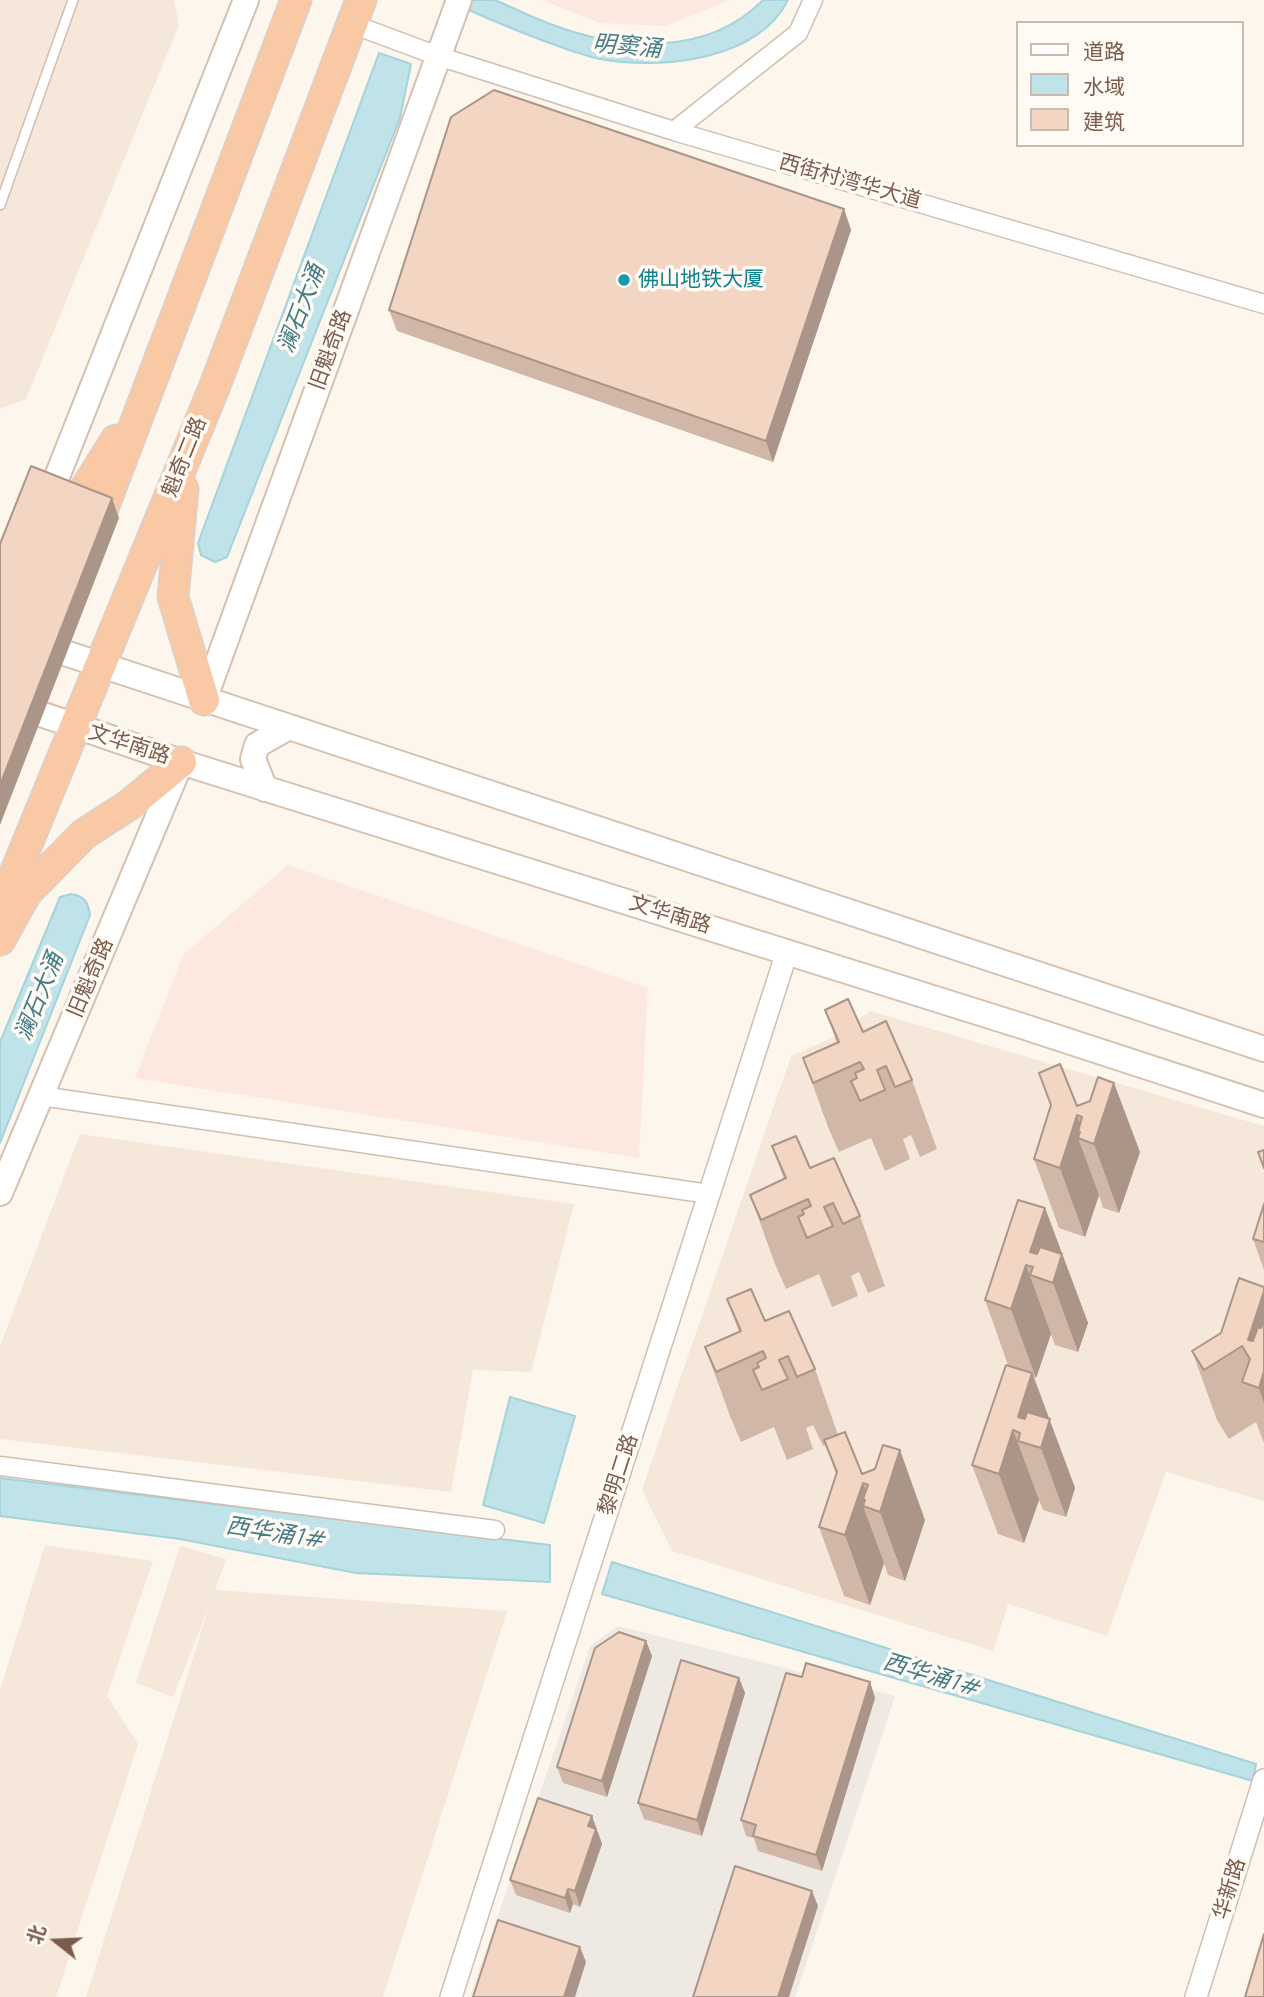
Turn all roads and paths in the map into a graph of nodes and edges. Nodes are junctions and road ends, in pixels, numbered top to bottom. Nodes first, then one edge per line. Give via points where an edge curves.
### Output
1 (73, 0) edge
2 (246, 0) edge
3 (296, 0) edge
4 (459, 0) edge
5 (813, 0) edge
6 (356, 12) edge
7 (438, 56) junction
8 (674, 131) junction
9 (0, 205) edge
10 (1264, 304) edge
11 (163, 353) junction
12 (186, 454) junction
13 (27, 554) junction
14 (83, 561) edge
15 (0, 573) edge
16 (0, 634) edge
17 (100, 666) junction
18 (33, 682) edge
19 (204, 700) junction
20 (75, 727) junction
21 (287, 728) junction
22 (181, 762) junction
23 (265, 789) junction
24 (0, 910) edge
25 (0, 940) edge
26 (787, 952) junction
27 (1264, 1049) edge
28 (41, 1096) junction
29 (1264, 1105) edge
30 (0, 1193) edge
31 (709, 1194) junction
32 (0, 1466) edge
33 (495, 1530) dead end
34 (1264, 1780) edge
35 (451, 1997) edge
36 (1196, 1997) edge

1 - 9 lane
2 - 13 main road
3 - 11 highway
4 - 7 main road, 旧魁奇路
5 - 8 street via 798,33
6 - 7 street, 西街村湾华大道
6 - 12 highway, 魁奇二路
7 - 8 street, 西街村湾华大道
7 - 19 main road, 旧魁奇路
8 - 10 street, 西街村湾华大道
11 - 13 highway via 71,512
11 - 14 highway
12 - 17 highway, 魁奇二路
12 - 19 highway via 173,597
13 - 15 highway
16 - 18 main road
17 - 18 main road
17 - 19 main road
17 - 20 highway, 魁奇二路
18 - 20 main road, 文华南路
19 - 21 main road
20 - 22 main road, 文华南路
20 - 24 highway, 魁奇二路
21 - 23 main road via 257,745 253,759
21 - 27 main road
22 - 23 main road, 文华南路
22 - 25 highway via 129,805 84,834 26,892
22 - 28 main road, 旧魁奇路
23 - 26 main road, 文华南路
26 - 29 main road, 文华南路
26 - 31 street, 黎明二路
28 - 30 main road, 旧魁奇路
28 - 31 street
31 - 35 street, 黎明二路
32 - 33 street
34 - 36 street, 华新路

